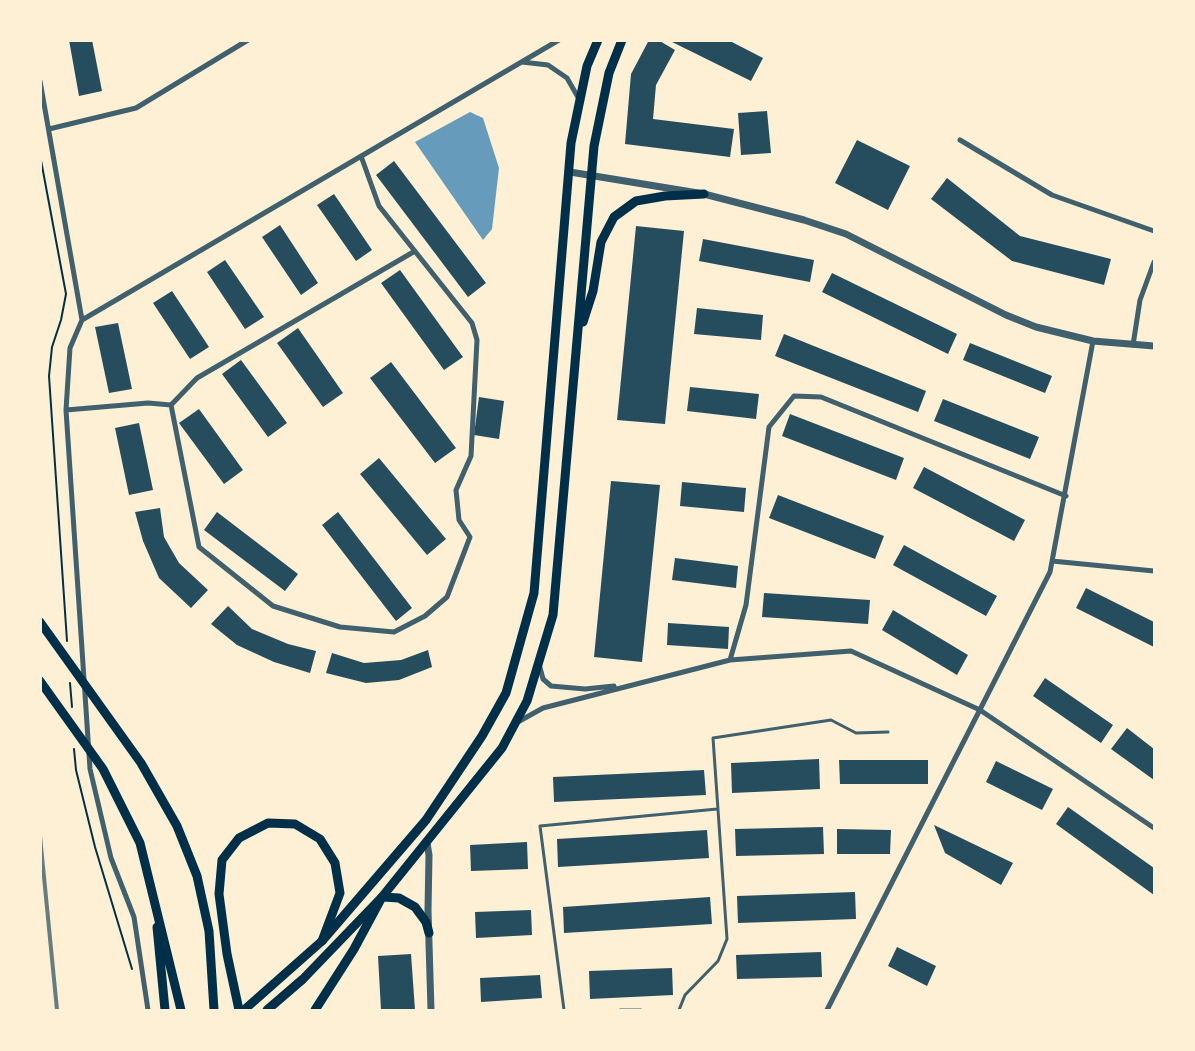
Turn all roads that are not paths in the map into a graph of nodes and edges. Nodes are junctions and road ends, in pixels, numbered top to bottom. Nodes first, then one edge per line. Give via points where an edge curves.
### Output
1 (248, 40) edge
2 (559, 40) edge
3 (598, 40) edge
4 (622, 40) edge
5 (522, 62) junction
6 (40, 81) edge
7 (580, 99) junction
8 (49, 129) junction
9 (960, 140) dead end
10 (361, 156) junction
11 (570, 172) junction
12 (592, 176) junction
13 (704, 194) junction
14 (1155, 231) edge
15 (415, 251) junction
16 (1155, 262) edge
17 (82, 320) junction
18 (578, 339) junction
19 (1093, 341) junction
20 (1133, 345) junction
21 (1155, 346) edge
22 (171, 405) junction
23 (66, 410) junction
24 (1066, 496) junction
25 (1052, 561) junction
26 (1155, 572) edge
27 (40, 621) edge
28 (730, 660) junction
29 (539, 663) junction
30 (40, 681) edge
31 (631, 685) junction
32 (980, 710) junction
33 (514, 724) junction
34 (888, 732) dead end
35 (717, 809) junction
36 (1155, 828) edge
37 (427, 843) junction
38 (153, 888) junction
39 (382, 897) junction
40 (429, 933) junction
41 (322, 941) junction
42 (165, 1010) edge
43 (148, 1011) edge
44 (181, 1011) edge
45 (212, 1011) edge
46 (239, 1011) edge
47 (244, 1011) edge
48 (267, 1011) edge
49 (315, 1011) edge
50 (431, 1011) edge
51 (564, 1011) edge
52 (620, 1011) edge
53 (641, 1011) edge
54 (678, 1011) edge
55 (827, 1011) edge

1 - 8 street via 136,108
2 - 5 street
3 - 7 main road
4 - 12 main road via 604,94
5 - 7 street via 548,66 567,78
5 - 10 street
6 - 8 street
7 - 11 main road
8 - 17 street
9 - 14 street via 1052,195
10 - 15 street via 380,206
10 - 17 street
11 - 12 street
11 - 41 main road via 534,593 506,693 426,820
12 - 13 street
12 - 18 main road
13 - 18 main road via 636,201 614,217 601,242 593,291
13 - 19 street via 846,234 1006,315
15 - 22 street via 197,378
15 - 22 street via 472,323 477,340 471,456 456,490 459,520 470,537 447,597 425,616 394,633 340,627 273,606 200,547
16 - 20 street via 1140,300
17 - 23 street via 70,348
18 - 29 main road via 556,596
19 - 20 street
19 - 24 street
20 - 21 street
22 - 23 street via 148,402
23 - 43 street via 90,769 111,858 134,917
24 - 25 street
24 - 28 street via 821,396 794,396 769,427 746,606
25 - 26 street
25 - 32 street
27 - 45 main road via 141,763 177,826 197,876 208,931
28 - 31 street
28 - 32 street via 851,651
29 - 31 street via 543,679 551,686 585,689
29 - 33 main road via 527,701
30 - 38 main road via 103,769 140,843
31 - 33 street via 543,708
32 - 36 street
32 - 55 street
33 - 37 main road via 502,748
34 - 35 lane via 856,733 831,720 713,738
35 - 51 lane via 540,826
35 - 54 lane via 727,939 718,961 685,995
37 - 39 main road
37 - 40 street
38 - 42 main road
38 - 44 main road
39 - 40 main road via 399,898 415,907
39 - 48 main road
39 - 49 main road
40 - 50 street
41 - 46 main road via 340,893 335,864 320,839 295,824 268,823 238,838 222,860 219,894
41 - 47 main road
52 - 53 lane

